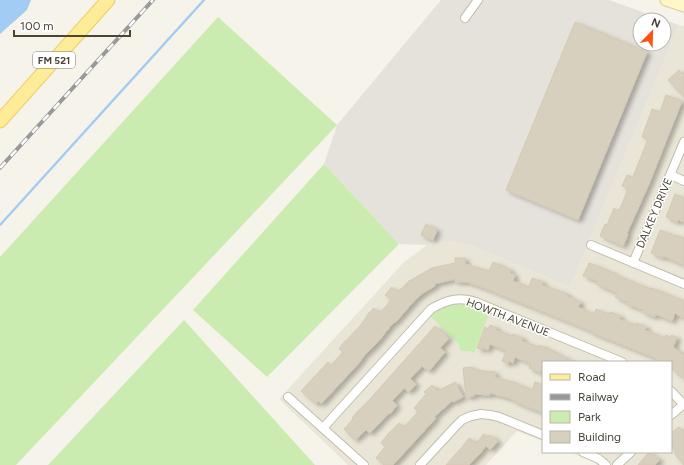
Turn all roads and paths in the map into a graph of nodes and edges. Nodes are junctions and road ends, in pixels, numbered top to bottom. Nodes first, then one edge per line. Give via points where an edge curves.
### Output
1 (108, 0) edge
2 (478, 0) edge
3 (666, 0) edge
4 (684, 6) edge
5 (464, 18) dead end
6 (0, 121) edge
7 (684, 142) edge
8 (671, 175) junction
9 (684, 181) edge
10 (591, 245) dead end
11 (633, 263) junction
12 (684, 284) edge
13 (620, 361) edge
14 (672, 392) edge
15 (288, 397) dead end
16 (684, 404) edge
17 (672, 414) edge
18 (323, 428) junction
19 (542, 435) edge
20 (586, 453) edge
21 (630, 453) edge
22 (364, 465) edge
23 (420, 465) edge
24 (606, 465) edge
25 (616, 465) edge

1 - 6 main road, FM 521
2 - 5 street
3 - 4 main road
7 - 8 street, DALKEY DRIVE
8 - 9 street
8 - 11 street, DALKEY DRIVE
10 - 11 street
11 - 12 street
13 - 18 street, HOWTH AVENUE via 476,302 450,300 428,313
14 - 16 street
15 - 18 street
16 - 17 street
18 - 22 street
19 - 23 street via 499,417 481,414 471,416 462,420
20 - 24 street
21 - 25 street

